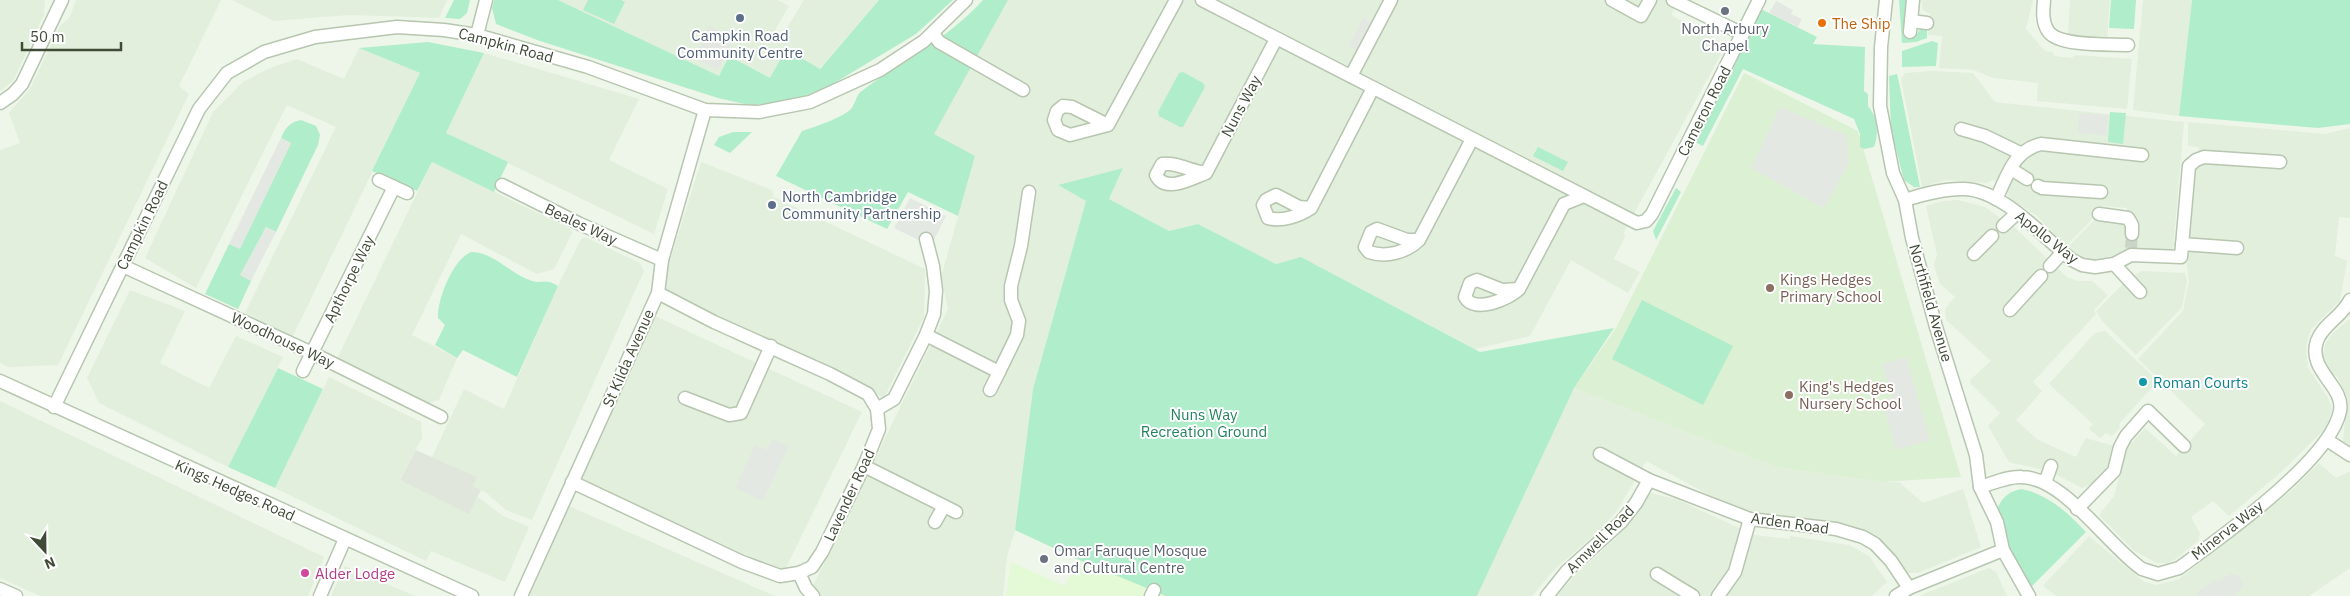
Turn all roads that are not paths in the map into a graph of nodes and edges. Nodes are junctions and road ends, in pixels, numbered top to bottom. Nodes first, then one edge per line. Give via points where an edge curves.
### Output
1 (62, 0) edge
2 (486, 0) edge
3 (966, 0) edge
4 (1176, 0) edge
5 (1202, 0) edge
6 (1391, 0) edge
7 (1612, 0) edge
8 (1650, 0) edge
9 (1674, 0) edge
10 (1759, 0) edge
11 (1886, 0) edge
12 (1913, 0) edge
13 (2044, 0) edge
14 (1693, 4) edge
15 (1927, 23) dead end
16 (933, 33) junction
17 (1743, 34) junction
18 (477, 35) junction
19 (1276, 39) junction
20 (2123, 41) dead end
21 (1351, 76) junction
22 (1373, 88) junction
23 (1023, 90) dead end
24 (0, 103) edge
25 (706, 110) junction
26 (1108, 125) dead end
27 (1961, 129) dead end
28 (1472, 139) junction
29 (2020, 153) junction
30 (2142, 155) dead end
31 (2280, 162) dead end
32 (2011, 170) junction
33 (1206, 173) dead end
34 (2027, 179) dead end
35 (379, 180) dead end
36 (502, 185) dead end
37 (2038, 186) dead end
38 (394, 187) junction
39 (407, 192) dead end
40 (1029, 192) dead end
41 (2101, 192) dead end
42 (1584, 196) junction
43 (1996, 199) junction
44 (1905, 200) junction
45 (1312, 208) dead end
46 (2017, 213) junction
47 (2099, 214) dead end
48 (2003, 226) dead end
49 (2132, 234) tunnel mouth
50 (1992, 236) dead end
51 (926, 239) dead end
52 (1419, 240) dead end
53 (2182, 244) junction
54 (2237, 248) dead end
55 (2063, 252) junction
56 (1974, 254) dead end
57 (662, 260) junction
58 (2114, 264) junction
59 (123, 266) junction
60 (2050, 266) dead end
61 (2041, 276) dead end
62 (1519, 289) dead end
63 (2140, 292) dead end
64 (658, 294) junction
65 (2350, 300) edge
66 (2010, 310) dead end
67 (926, 335) junction
68 (771, 346) junction
69 (312, 353) junction
70 (303, 371) dead end
71 (999, 372) junction
72 (0, 381) edge
73 (990, 390) dead end
74 (686, 398) dead end
75 (54, 407) junction
76 (877, 409) junction
77 (441, 417) dead end
78 (2327, 440) junction
79 (2184, 446) dead end
80 (1600, 454) dead end
81 (2350, 455) edge
82 (864, 466) junction
83 (2051, 466) dead end
84 (1649, 480) junction
85 (572, 482) junction
86 (2045, 483) junction
87 (1980, 487) junction
88 (944, 506) junction
89 (2077, 509) junction
90 (956, 512) dead end
91 (1750, 519) junction
92 (935, 522) dead end
93 (345, 539) junction
94 (2003, 550) junction
95 (799, 573) junction
96 (1657, 574) dead end
97 (1909, 588) junction
98 (0, 589) edge
99 (16, 596) edge
100 (320, 596) edge
101 (472, 596) edge
102 (521, 596) edge
103 (813, 596) edge
104 (1547, 596) edge
105 (1693, 596) edge
106 (1718, 596) edge
107 (1896, 596) edge
108 (2029, 596) edge

1 - 24 street via 22,84
2 - 18 street
3 - 16 street, Campkin Road
4 - 26 street
5 - 19 street
6 - 21 street
7 - 8 street via 1641,16
9 - 14 street
10 - 17 street, Cameron Road
11 - 44 street, Northfield Avenue via 1880,106 1893,173
12 - 15 street via 1910,27
13 - 20 street via 2044,24 2048,33 2056,38 2067,42
14 - 17 street
16 - 23 street via 939,42
16 - 25 street, Campkin Road via 880,70 810,102 759,112
17 - 42 street, Cameron Road via 1646,221 1637,223
18 - 25 street, Campkin Road via 588,67
18 - 59 street, Campkin Road via 397,26 319,36 264,52 227,73 199,109
19 - 21 street
19 - 33 street, Nuns Way
21 - 22 street
22 - 28 street
22 - 45 street
25 - 57 street, St Kilda Avenue
27 - 29 street via 1985,136
28 - 42 street
28 - 52 street
29 - 30 street via 2041,144
29 - 32 street
31 - 53 street via 2204,157 2196,160 2189,166
32 - 34 street
32 - 43 street
35 - 38 street
36 - 57 street, Beales Way
37 - 41 street
38 - 39 street
38 - 69 street, Apthorpe Way
40 - 71 street via 1012,286 1012,300 1019,321 1017,335
42 - 62 street via 1564,204
43 - 44 street, Apollo Way via 1975,191 1952,189
43 - 46 street, Apollo Way
44 - 87 street, Northfield Avenue via 1936,326 1976,455
46 - 48 street
46 - 55 street, Apollo Way
47 - 49 street via 2128,218
50 - 56 street
51 - 67 street via 936,291 934,314
53 - 54 street
53 - 58 street, Apollo Way via 2181,258 2131,251
55 - 58 street, Apollo Way via 2082,265
55 - 60 street
57 - 64 street, St Kilda Avenue
58 - 63 street
59 - 69 street, Woodhouse Way
59 - 75 street, Campkin Road
61 - 66 street
64 - 68 street
64 - 85 street, St Kilda Avenue
65 - 78 street, Minerva Way via 2316,343 2319,366 2340,404 2336,423
67 - 71 street
67 - 76 street via 894,399
68 - 74 street via 741,412 729,415
68 - 76 street via 868,394
69 - 70 street, Apthorpe Way
69 - 77 street, Woodhouse Way
71 - 73 street
72 - 75 street, Kings Hedges Road
75 - 93 street, Kings Hedges Road
76 - 82 street, Lavender Road via 879,429
78 - 81 street
78 - 89 street, Minerva Way via 2290,479 2188,562 2170,572 2158,574 2136,565
79 - 89 street via 2148,411 2126,436 2114,471
80 - 84 street, Arden Road
82 - 88 street
82 - 95 street, Lavender Road via 822,552 812,567
83 - 86 street
84 - 91 street, Arden Road
84 - 104 street, Amwell Road via 1621,522 1567,571
85 - 95 street via 742,562 780,576
85 - 102 street, St Kilda Avenue
86 - 87 street, Minerva Way via 2020,476
86 - 89 street, Minerva Way
87 - 94 street, Northfield Avenue via 1997,522
88 - 90 street
88 - 92 street
91 - 97 street, Arden Road via 1836,529 1862,537 1875,544 1891,561
91 - 106 street via 1735,572
93 - 100 street
93 - 101 street, Kings Hedges Road
94 - 97 street
94 - 108 street, Northfield Avenue
95 - 103 street
96 - 105 street
97 - 107 street
98 - 99 street

